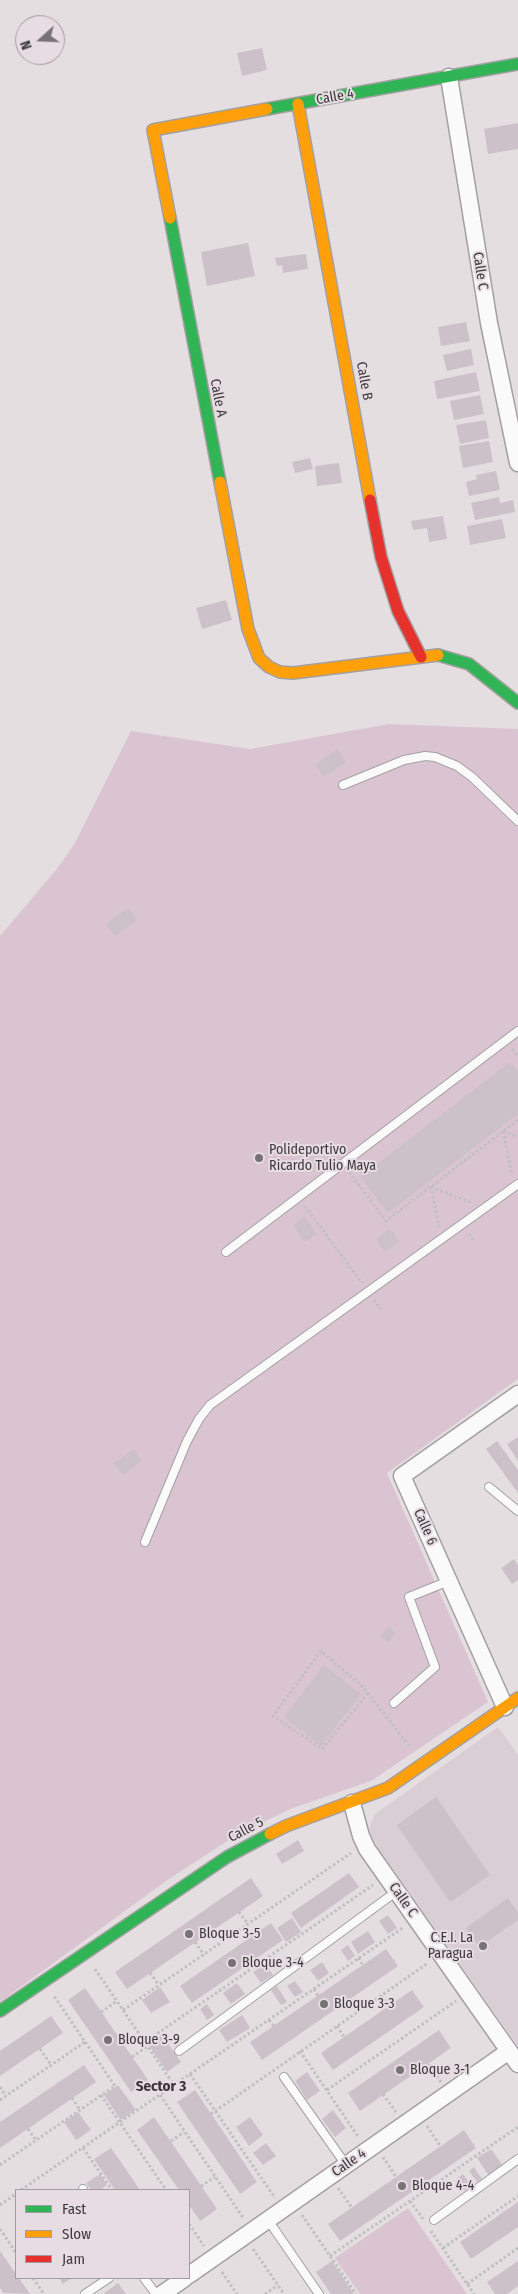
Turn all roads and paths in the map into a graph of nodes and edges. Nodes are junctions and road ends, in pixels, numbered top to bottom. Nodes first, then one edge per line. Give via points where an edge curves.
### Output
1 (518, 64) edge
2 (449, 77) junction
3 (298, 104) junction
4 (152, 130) joint
5 (518, 464) edge
6 (421, 657) junction
7 (518, 703) edge
8 (342, 785) dead end
9 (518, 821) edge
10 (518, 1031) edge
11 (518, 1120) edge
12 (503, 1131) junction
13 (518, 1137) edge
14 (343, 1164) junction
15 (515, 1181) edge
16 (431, 1186) junction
17 (298, 1197) junction
18 (474, 1204) dead end
19 (439, 1229) dead end
20 (226, 1252) dead end
21 (368, 1292) junction
22 (380, 1309) dead end
23 (518, 1394) edge
24 (489, 1487) dead end
25 (518, 1511) edge
26 (145, 1542) dead end
27 (449, 1581) junction
28 (368, 1693) junction
29 (394, 1703) dead end
30 (511, 1703) edge
31 (424, 1764) junction
32 (352, 1803) junction
33 (364, 1844) junction
34 (386, 1876) junction
35 (397, 1891) junction
36 (239, 1912) dead end
37 (416, 1919) junction
38 (248, 1924) junction
39 (195, 1942) dead end
40 (85, 1954) junction
41 (204, 1954) junction
42 (441, 1954) junction
43 (260, 1956) dead end
44 (358, 1958) junction
45 (263, 1961) junction
46 (363, 1965) dead end
47 (150, 1973) dead end
48 (44, 1981) junction
49 (159, 1985) junction
50 (215, 1987) dead end
51 (314, 1989) junction
52 (219, 1991) junction
53 (468, 1993) junction
54 (318, 1996) dead end
55 (381, 1996) junction
56 (117, 2001) junction
57 (389, 2006) dead end
58 (123, 2010) junction
59 (0, 2011) edge
60 (101, 2012) dead end
61 (269, 2020) junction
62 (274, 2026) dead end
63 (337, 2026) junction
64 (344, 2037) dead end
65 (85, 2042) junction
66 (146, 2044) junction
67 (40, 2049) dead end
68 (178, 2051) dead end
69 (300, 2051) junction
70 (132, 2056) dead end
71 (513, 2058) edge
72 (428, 2064) dead end
73 (51, 2065) junction
74 (190, 2074) junction
75 (284, 2078) dead end
76 (174, 2085) junction
77 (0, 2087) edge
78 (327, 2090) junction
79 (448, 2093) junction
80 (384, 2094) dead end
81 (101, 2095) junction
82 (160, 2095) junction
83 (6, 2096) junction
84 (72, 2098) dead end
85 (0, 2100) edge
86 (80, 2110) junction
87 (215, 2110) junction
88 (211, 2114) dead end
89 (419, 2114) junction
90 (120, 2123) junction
91 (404, 2124) junction
92 (518, 2128) edge
93 (28, 2129) dead end
94 (184, 2132) junction
95 (36, 2140) junction
96 (171, 2141) dead end
97 (441, 2146) dead end
98 (371, 2147) junction
99 (83, 2148) junction
100 (246, 2155) junction
101 (241, 2158) dead end
102 (518, 2159) edge
103 (0, 2165) edge
104 (346, 2165) junction
105 (330, 2176) junction
106 (215, 2177) junction
107 (396, 2177) dead end
108 (201, 2186) dead end
109 (22, 2189) edge
110 (112, 2189) edge
111 (165, 2189) edge
112 (15, 2195) edge
113 (518, 2196) edge
114 (410, 2201) junction
115 (0, 2205) edge
116 (288, 2206) junction
117 (352, 2208) dead end
118 (268, 2220) junction
119 (434, 2220) dead end
120 (190, 2226) edge
121 (0, 2229) edge
122 (248, 2234) junction
123 (443, 2248) junction
124 (518, 2248) edge
125 (15, 2252) edge
126 (330, 2256) junction
127 (212, 2259) junction
128 (190, 2274) edge
129 (34, 2279) edge
130 (108, 2279) edge
131 (145, 2279) edge
132 (184, 2279) edge
133 (467, 2284) junction
134 (278, 2285) junction
135 (44, 2294) edge
136 (85, 2294) edge
137 (156, 2294) edge
138 (162, 2294) edge
139 (237, 2294) edge
140 (265, 2294) edge
141 (284, 2294) edge
142 (319, 2294) edge
143 (356, 2294) edge
144 (474, 2294) edge

1 - 2 street, Calle 4
2 - 3 street, Calle 4
2 - 5 street, Calle C via 489,324
3 - 4 street, Calle 4
3 - 6 street, Calle B via 381,557 398,611
4 - 6 street, Calle A via 252,644 268,667 280,672
6 - 7 street via 439,655 469,664
8 - 9 lane via 404,760 435,757 457,766 472,777
10 - 14 lane
11 - 12 path
12 - 13 path
12 - 15 path
12 - 16 path
14 - 16 path via 386,1220
14 - 17 lane
15 - 21 lane
16 - 18 path
16 - 19 path
17 - 20 lane
17 - 21 path
21 - 22 path
21 - 26 lane via 210,1405 187,1440
23 - 27 street, Calle 6 via 402,1476
24 - 25 lane
27 - 29 lane via 408,1597 435,1667
27 - 30 street, Calle 6
28 - 28 path via 321,1651 273,1716 322,1750
28 - 31 path
30 - 31 street, Calle 5
31 - 32 street, Calle 5 via 388,1788
32 - 33 street, Calle C
32 - 40 street, Calle 5 via 286,1826 251,1843
33 - 34 street, Calle C
33 - 38 path
34 - 35 street, Calle C
34 - 45 path
35 - 37 street, Calle C
35 - 68 lane
36 - 38 path
37 - 42 street, Calle C
37 - 44 path
38 - 41 path
39 - 41 path
40 - 48 street, Calle 5
40 - 56 path
41 - 49 path
42 - 53 street, Calle C
42 - 55 path
43 - 45 path
44 - 46 path
44 - 51 path
45 - 52 path
47 - 49 path
48 - 59 street, Calle 5
48 - 65 path
49 - 58 path
50 - 52 path
51 - 54 path
51 - 61 path
52 - 66 path
53 - 71 street, Calle C
53 - 78 path
55 - 57 path
55 - 63 path
56 - 58 path
56 - 60 path
58 - 66 path
61 - 62 path
61 - 74 path
63 - 64 path
63 - 69 path
65 - 73 path
65 - 81 path via 115,2086
66 - 70 path
66 - 76 path
67 - 73 path
69 - 78 path
69 - 87 path
71 - 79 street, Calle 4
72 - 79 path
73 - 83 path
74 - 76 path
74 - 87 path
75 - 104 lane
76 - 82 path
77 - 83 path
78 - 98 path
79 - 89 street, Calle 4
80 - 91 path
81 - 86 path
81 - 90 path
82 - 90 path
82 - 94 path
83 - 85 path
84 - 86 path
86 - 95 path
87 - 88 path
87 - 100 path
89 - 91 street, Calle 4
89 - 97 path
90 - 99 path
90 - 111 path
91 - 98 street, Calle 4
92 - 114 path
93 - 95 path
94 - 96 path
94 - 106 path
95 - 103 path
98 - 104 street, Calle 4
98 - 107 path
99 - 109 path
99 - 110 path
100 - 101 path
100 - 116 path
102 - 119 lane
104 - 105 street, Calle 4
105 - 116 street, Calle 4
105 - 117 path
106 - 108 path
106 - 122 path
112 - 115 path
113 - 123 path
114 - 123 path
114 - 126 path
116 - 118 street, Calle 4
116 - 126 path
118 - 122 street, Calle 4
118 - 142 lane
120 - 127 path
121 - 125 path
122 - 127 street, Calle 4
122 - 134 path
123 - 133 path
124 - 133 path
126 - 143 path
127 - 128 street, Calle 4
127 - 139 path
129 - 135 path
130 - 136 lane
131 - 137 lane
132 - 138 street
133 - 144 path
134 - 140 path
134 - 141 path

